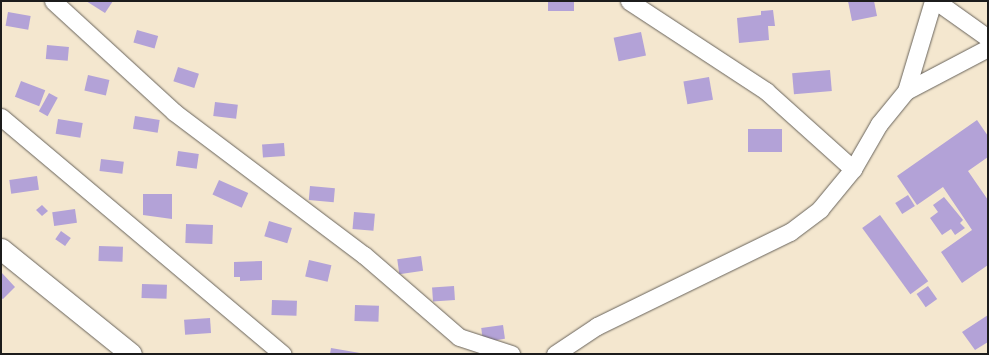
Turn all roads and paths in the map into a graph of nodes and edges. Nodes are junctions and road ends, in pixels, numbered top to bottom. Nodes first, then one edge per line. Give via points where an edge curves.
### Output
1 (52, 1) edge
2 (629, 1) edge
3 (934, 1) edge
4 (988, 38) edge
5 (988, 48) edge
6 (906, 91) junction
7 (1, 117) edge
8 (853, 169) junction
9 (1, 249) edge
10 (131, 354) edge
11 (282, 354) edge
12 (511, 354) edge
13 (555, 354) edge

1 - 12 street via 174,112 364,256 459,337
2 - 8 street via 766,91
3 - 4 street
3 - 6 street
5 - 6 street
6 - 8 street via 879,124
7 - 11 street
8 - 13 street via 820,209 790,232 597,326
9 - 10 street

